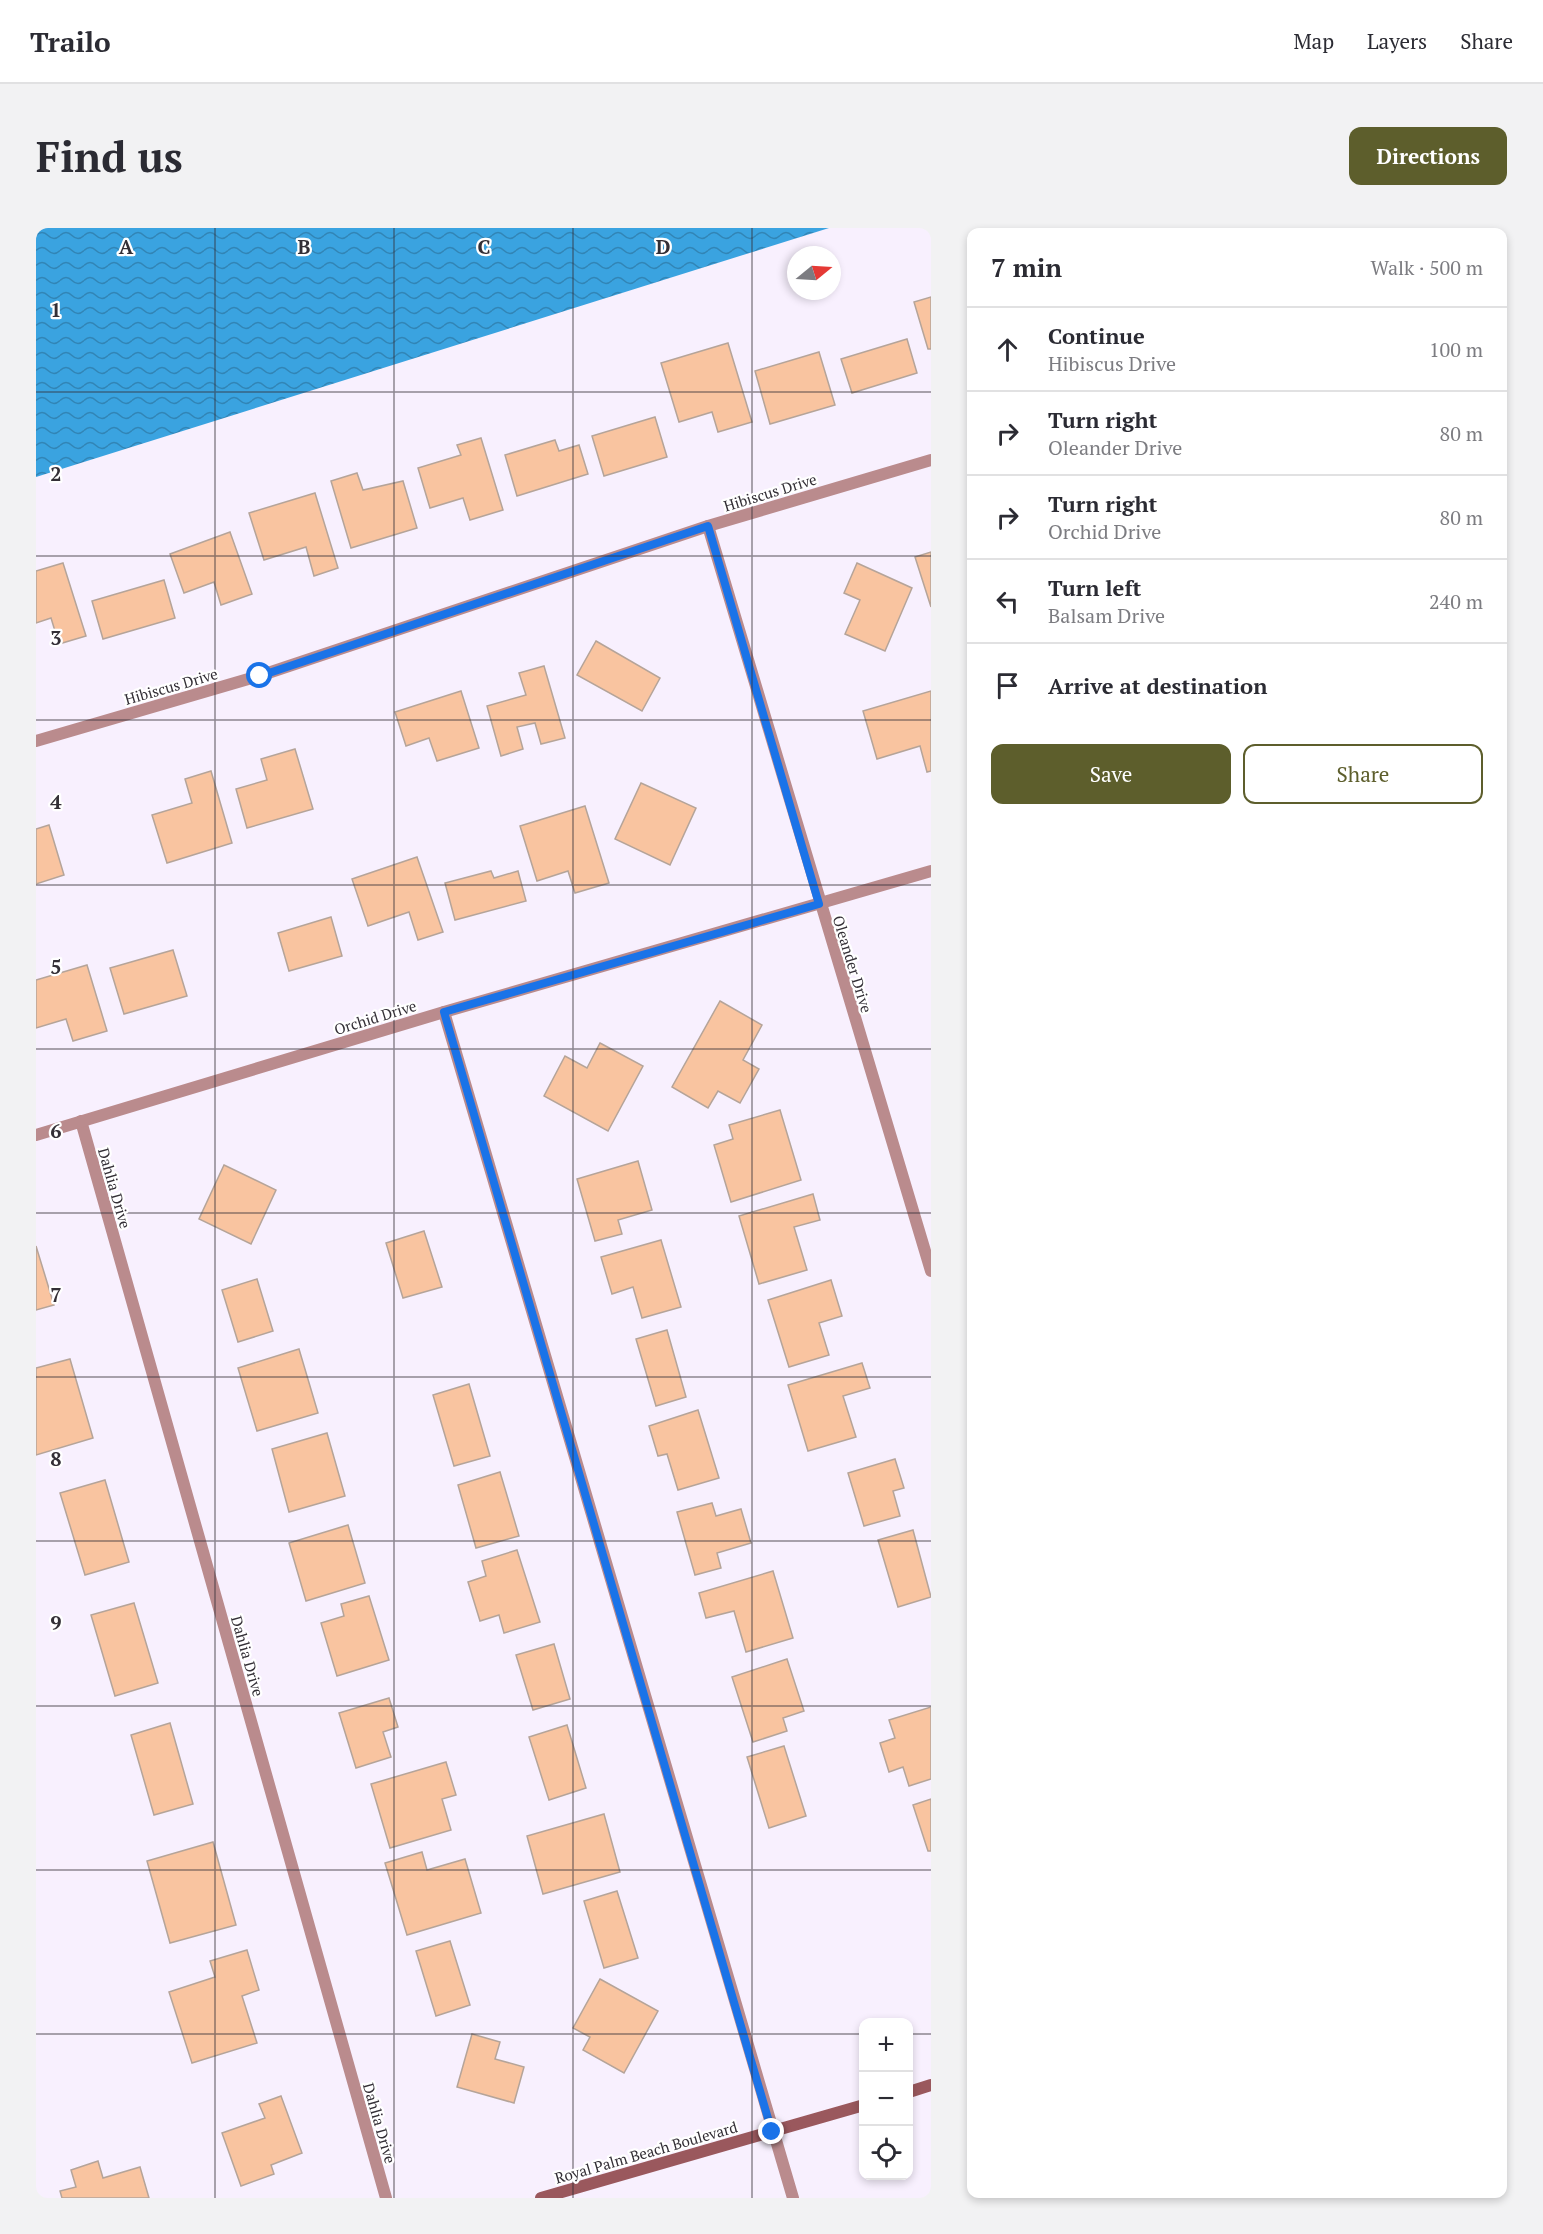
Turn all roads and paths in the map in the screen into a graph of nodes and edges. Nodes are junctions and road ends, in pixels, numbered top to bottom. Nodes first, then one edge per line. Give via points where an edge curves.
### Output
1 (931, 460) edge
2 (708, 526) junction
3 (36, 741) edge
4 (931, 871) edge
5 (819, 904) junction
6 (444, 1012) junction
7 (81, 1121) junction
8 (36, 1135) edge
9 (931, 1271) edge
10 (931, 2085) edge
11 (913, 2091) edge
12 (859, 2106) edge
13 (772, 2132) junction
14 (386, 2198) edge
15 (541, 2198) edge
16 (793, 2198) edge

1 - 2 street, Hibiscus Drive
2 - 3 street, Hibiscus Drive via 260,676
2 - 5 street, Oleander Drive
4 - 5 street, Orchid Drive
5 - 6 street, Orchid Drive
5 - 9 street, Oleander Drive
6 - 7 street, Orchid Drive
6 - 13 street
7 - 8 street, Orchid Drive
7 - 14 street, Dahlia Drive
10 - 11 street
12 - 13 street, Royal Palm Beach Boulevard
13 - 15 street, Royal Palm Beach Boulevard
13 - 16 street

